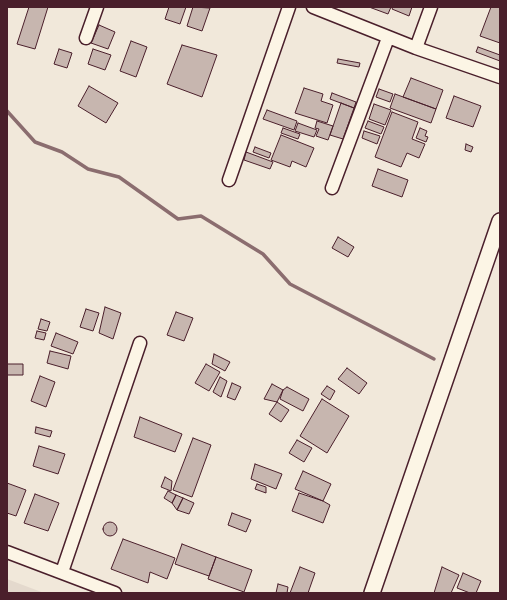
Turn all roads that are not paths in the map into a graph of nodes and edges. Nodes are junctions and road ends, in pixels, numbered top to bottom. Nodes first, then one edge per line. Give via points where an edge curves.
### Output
1 (97, 7) edge
2 (289, 7) edge
3 (313, 7) edge
4 (431, 7) edge
5 (86, 38) dead end
6 (388, 38) junction
7 (416, 48) junction
8 (500, 77) edge
9 (229, 180) dead end
10 (332, 188) dead end
11 (500, 221) edge
12 (140, 343) dead end
13 (7, 552) edge
14 (62, 572) junction
15 (115, 593) edge
16 (372, 593) edge

1 - 5 street
2 - 9 street
3 - 6 street
4 - 7 street
6 - 7 street
6 - 10 street
7 - 8 street
11 - 16 street
12 - 14 street
13 - 14 street
14 - 15 street

